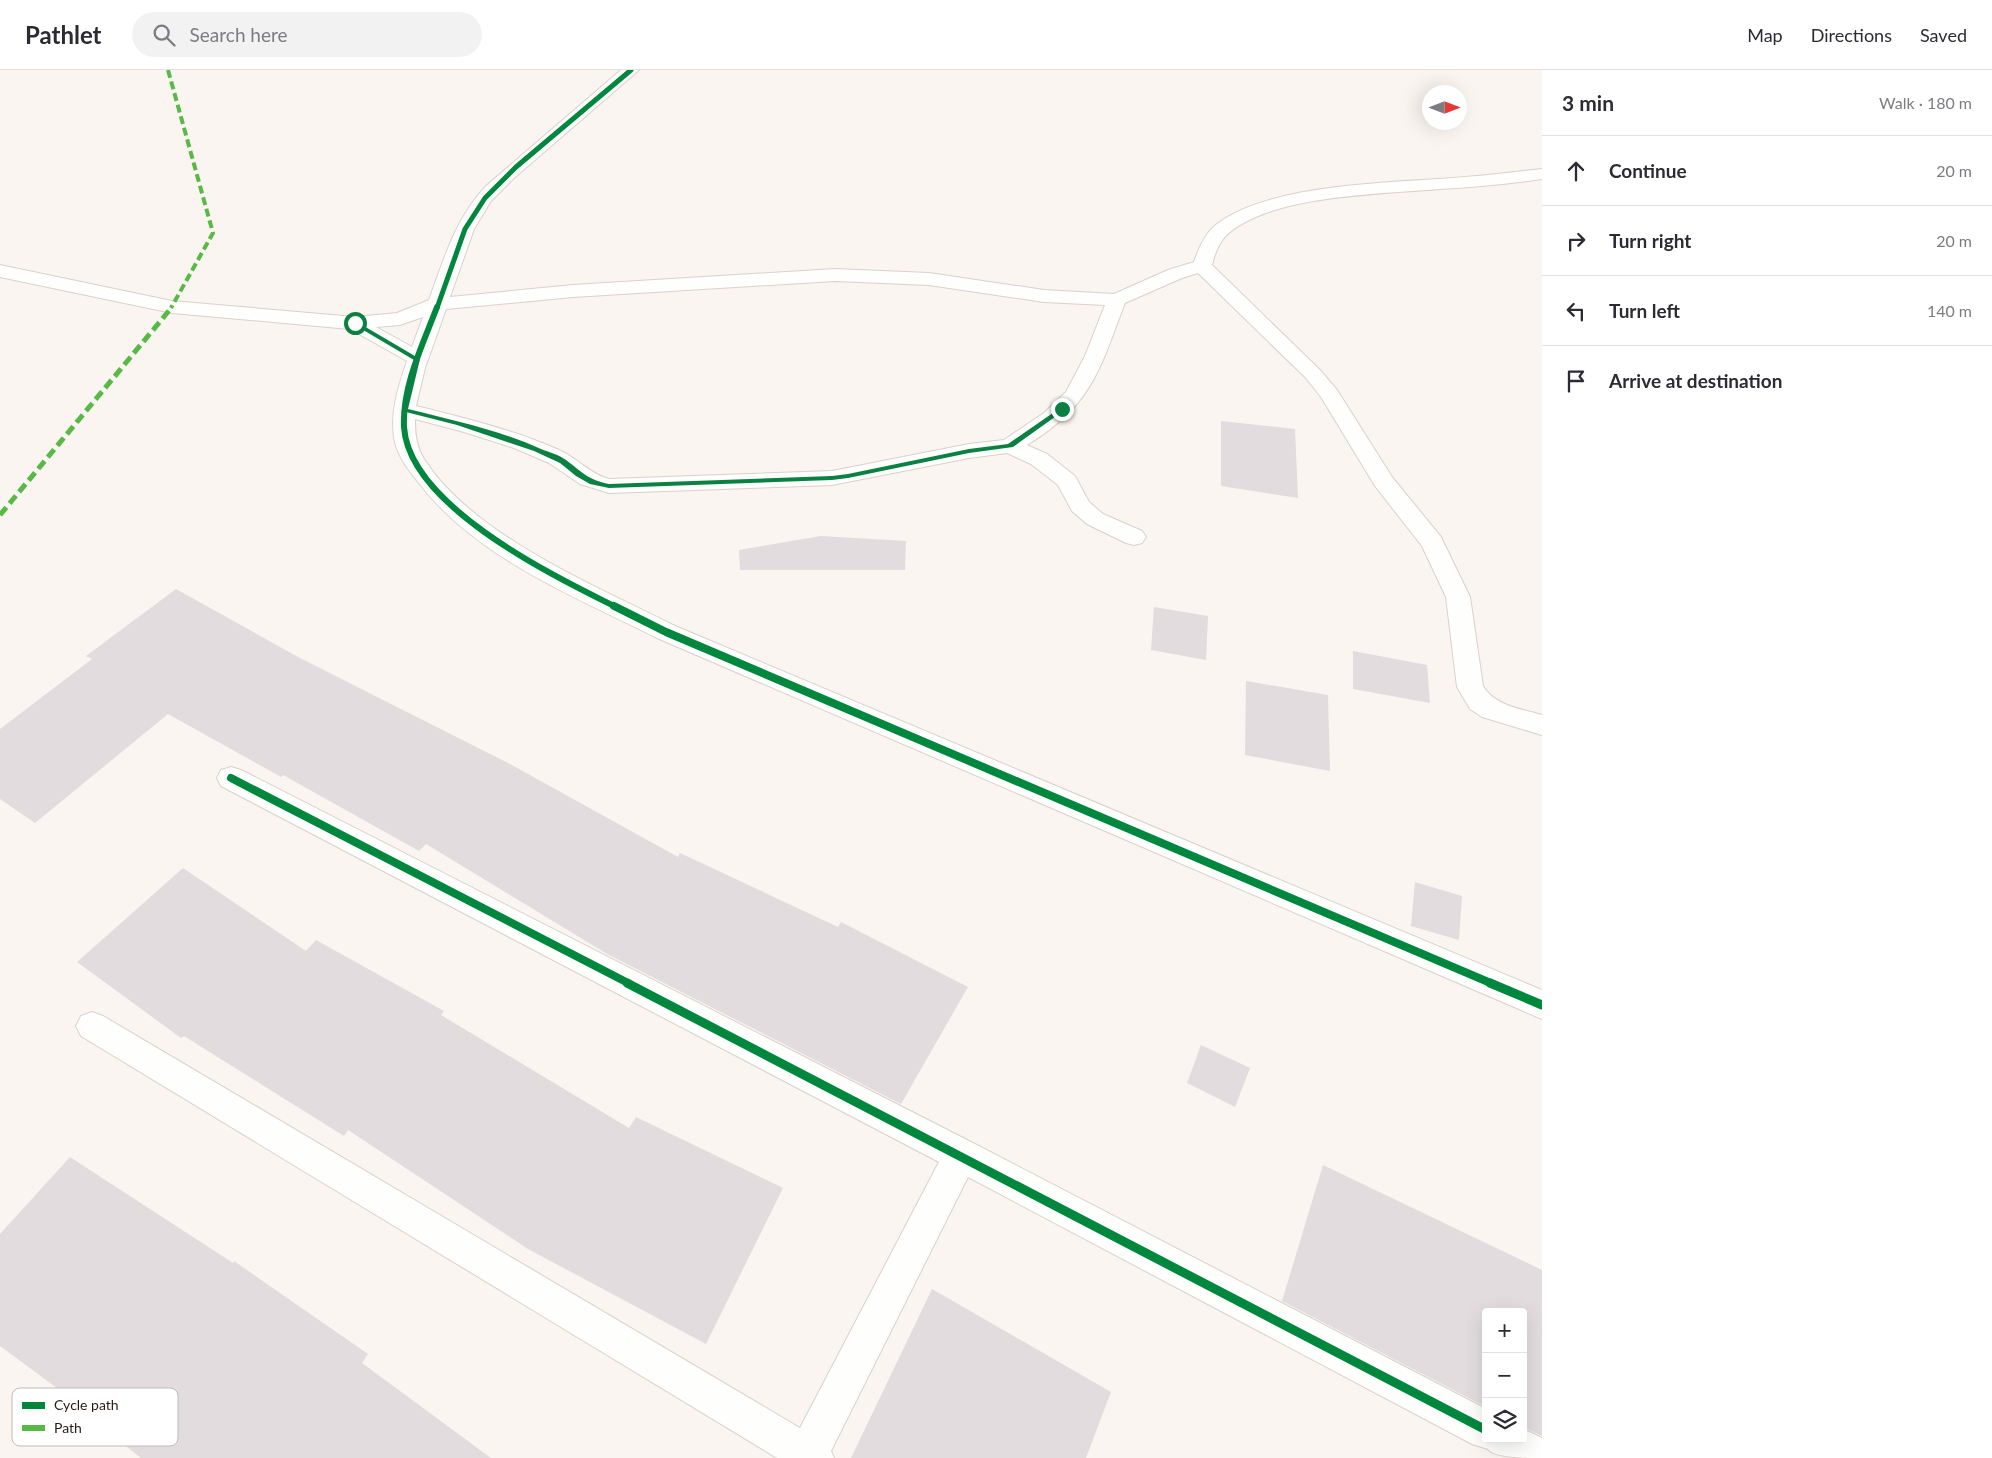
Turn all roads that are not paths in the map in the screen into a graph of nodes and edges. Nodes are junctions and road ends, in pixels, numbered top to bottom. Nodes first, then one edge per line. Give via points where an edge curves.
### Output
1 (631, 70) edge
2 (1542, 174) edge
3 (1202, 266) junction
4 (0, 271) edge
5 (1117, 300) junction
6 (438, 304) junction
7 (355, 323) junction
8 (417, 359) junction
9 (404, 410) junction
10 (1010, 446) junction
11 (1134, 537) dead end
12 (1542, 725) edge
13 (231, 778) dead end
14 (1542, 1005) edge
15 (92, 1026) dead end
16 (961, 1155) junction
17 (1482, 1428) edge
18 (1511, 1443) edge
19 (811, 1456) edge
20 (1539, 1458) edge

1 - 6 street via 504,177 478,206 460,240
2 - 3 street via 1352,191 1279,202 1226,226 1208,248
3 - 5 street via 1175,274
3 - 12 street via 1330,394 1383,481 1433,543 1458,597 1470,686 1480,702 1491,710
4 - 7 street via 172,307
5 - 6 street via 1044,296 929,279 835,275 573,291
5 - 10 street via 1086,376 1070,401 1049,420
6 - 7 street via 400,319
6 - 8 street
7 - 8 street
8 - 9 street
9 - 10 street via 467,426 536,449 563,461 592,483 609,486 832,478
9 - 14 street via 405,442 414,462 446,500 477,526 543,569 666,632
10 - 11 street via 1040,459 1059,474 1067,481 1080,506 1095,519
13 - 16 street
15 - 19 street
16 - 17 street
16 - 19 street
18 - 20 street

